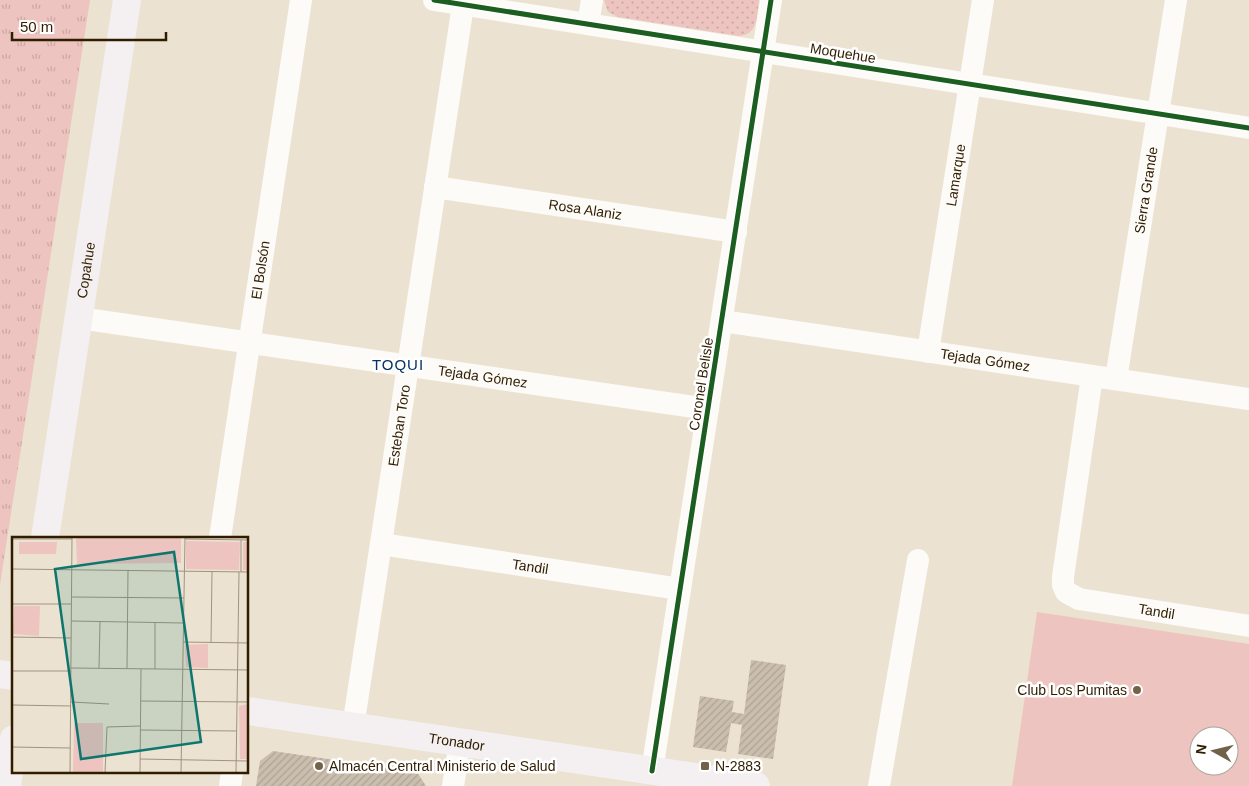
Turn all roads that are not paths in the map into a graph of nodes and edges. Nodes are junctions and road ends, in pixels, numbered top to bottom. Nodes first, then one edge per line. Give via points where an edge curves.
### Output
1 (127, 0) edge
2 (301, 0) edge
3 (434, 0) edge
4 (592, 0) edge
5 (772, 0) edge
6 (983, 0) edge
7 (1176, 0) edge
8 (463, 5) junction
9 (588, 24) junction
10 (763, 52) junction
11 (970, 84) junction
12 (1158, 114) junction
13 (1249, 128) edge
14 (435, 187) junction
15 (736, 232) junction
16 (78, 318) junction
17 (722, 322) junction
18 (250, 343) junction
19 (928, 352) junction
20 (408, 366) junction
21 (1092, 376) junction
22 (1116, 379) junction
23 (1249, 399) edge
24 (708, 409) junction
25 (45, 537) edge
26 (220, 537) edge
27 (380, 544) junction
28 (918, 560) dead end
29 (680, 589) junction
30 (1249, 626) edge
31 (249, 711) edge
32 (353, 727) junction
33 (460, 742) junction
34 (12, 751) edge
35 (667, 777) edge
36 (6, 786) edge
37 (453, 786) edge
38 (756, 786) edge
39 (879, 786) edge

1 - 16 street, Copahue
2 - 18 street, El Bolsón
3 - 8 street, Moquehue
4 - 9 street
5 - 10 street, Coronel Belisle
6 - 11 street, Lamarque
7 - 12 street, Sierra Grande
8 - 9 street, Moquehue
8 - 14 street, Esteban Toro
9 - 10 street, Moquehue
10 - 11 street, Moquehue
10 - 15 street, Coronel Belisle
11 - 12 street, Moquehue
11 - 19 street, Lamarque
12 - 13 street, Moquehue
12 - 22 street, Sierra Grande
14 - 15 street, Rosa Alaniz
14 - 20 street, Esteban Toro
15 - 17 street, Coronel Belisle
16 - 18 street, Tejada Gómez
16 - 25 street, Copahue
17 - 19 street, Tejada Gómez
17 - 24 street, Coronel Belisle
18 - 20 street, Tejada Gómez
18 - 26 street, El Bolsón
19 - 21 street, Tejada Gómez
20 - 24 street, Tejada Gómez
20 - 27 street, Esteban Toro
21 - 22 street, Tejada Gómez
21 - 30 street, Tandil via 1063,577 1066,592 1079,599
22 - 23 street, Tejada Gómez
24 - 29 street, Coronel Belisle
27 - 29 street, Tandil
27 - 32 street, Esteban Toro
28 - 39 street
29 - 35 street, Coronel Belisle
31 - 32 street, Tronador
32 - 33 street, Tronador
33 - 35 street, Tronador
33 - 37 street
34 - 36 street
35 - 38 street, Tronador

